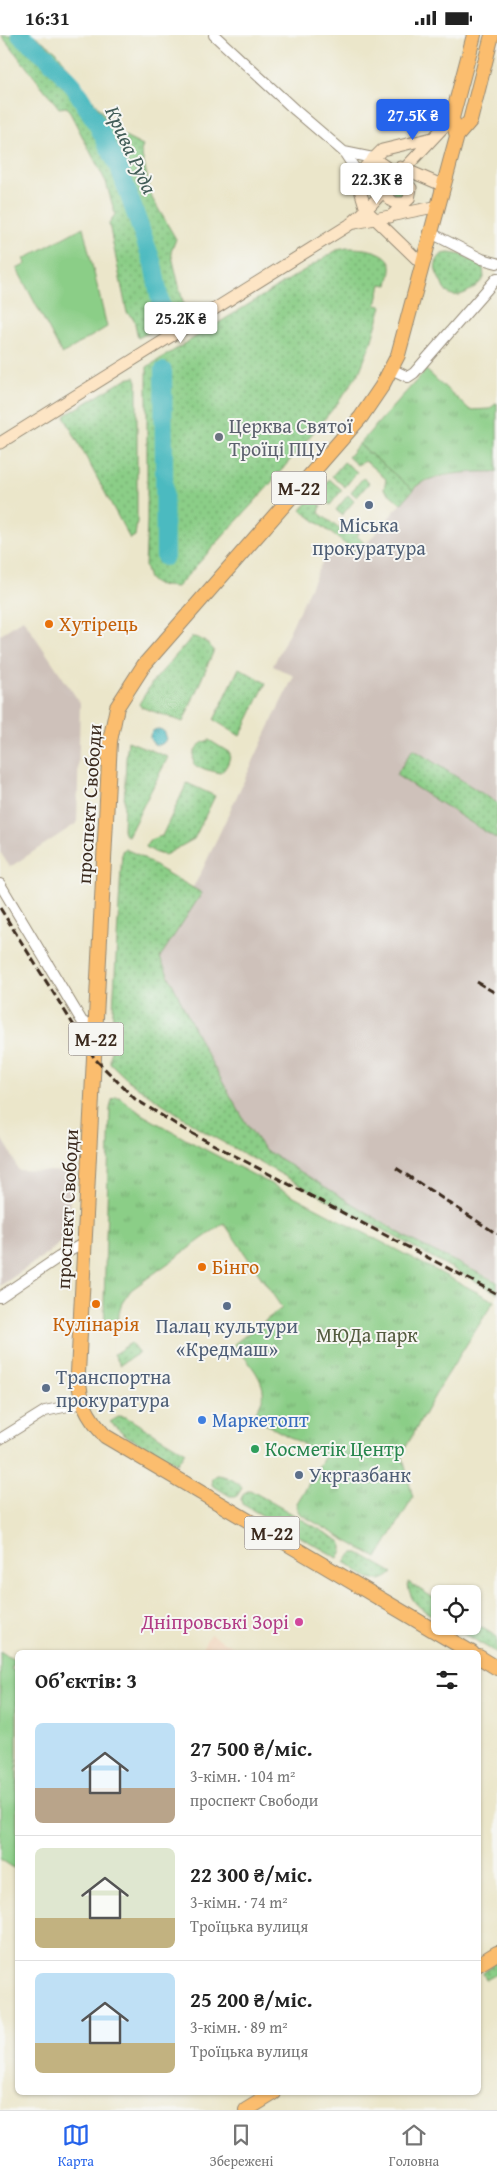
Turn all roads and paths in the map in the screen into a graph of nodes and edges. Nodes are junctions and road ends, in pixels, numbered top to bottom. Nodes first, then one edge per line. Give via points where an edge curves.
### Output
1 (214, 35) edge
2 (474, 35) edge
3 (492, 35) edge
4 (452, 118) junction
5 (440, 133) junction
6 (457, 136) junction
7 (344, 152) junction
8 (372, 158) junction
9 (400, 177) junction
10 (361, 178) junction
11 (444, 186) junction
12 (403, 203) junction
13 (438, 206) junction
14 (366, 210) junction
15 (390, 217) junction
16 (376, 219) junction
17 (349, 225) junction
18 (431, 233) junction
19 (497, 263) edge
20 (423, 265) junction
21 (497, 278) edge
22 (391, 369) junction
23 (0, 443) edge
24 (0, 884) edge
25 (96, 1024) junction
26 (86, 1242) junction
27 (0, 1297) edge
28 (82, 1403) junction
29 (0, 1439) edge
30 (467, 1650) edge
31 (481, 1658) edge
32 (497, 1668) edge
33 (497, 1953) edge
34 (481, 1963) edge
35 (271, 2095) edge
36 (246, 2110) edge

1 - 7 street
2 - 4 highway
3 - 6 highway, проспект Свободи / М-22 via 470,121
4 - 5 main road
4 - 6 highway
5 - 8 main road via 429,140 382,151
5 - 9 main road
6 - 11 highway, проспект Свободи / М-22
7 - 8 street
7 - 10 street
8 - 9 main road
8 - 10 main road
9 - 11 main road
9 - 12 main road via 411,188 411,195
9 - 12 main road via 387,190 388,198 395,203
9 - 14 main road
10 - 14 main road via 361,197
11 - 13 highway, проспект Свободи / М-22
12 - 15 main road
13 - 15 main road
13 - 18 highway, проспект Свободи / М-22
14 - 16 main road
14 - 17 main road
15 - 16 main road
16 - 17 main road
16 - 20 main road
17 - 23 main road
18 - 19 street via 482,259
18 - 20 highway, проспект Свободи / М-22
20 - 22 highway, проспект Свободи / М-22 via 398,355
21 - 22 street via 414,373 408,377
22 - 25 highway, проспект Свободи / М-22 via 361,417 144,665 117,707 110,741
24 - 25 street via 83,1023
25 - 26 highway, проспект Свободи / М-22
26 - 27 street
26 - 28 highway, проспект Свободи / М-22 via 78,1373
28 - 29 street via 45,1411
28 - 30 highway, М-22 via 90,1419 105,1436
31 - 32 highway
33 - 34 highway
35 - 36 highway

